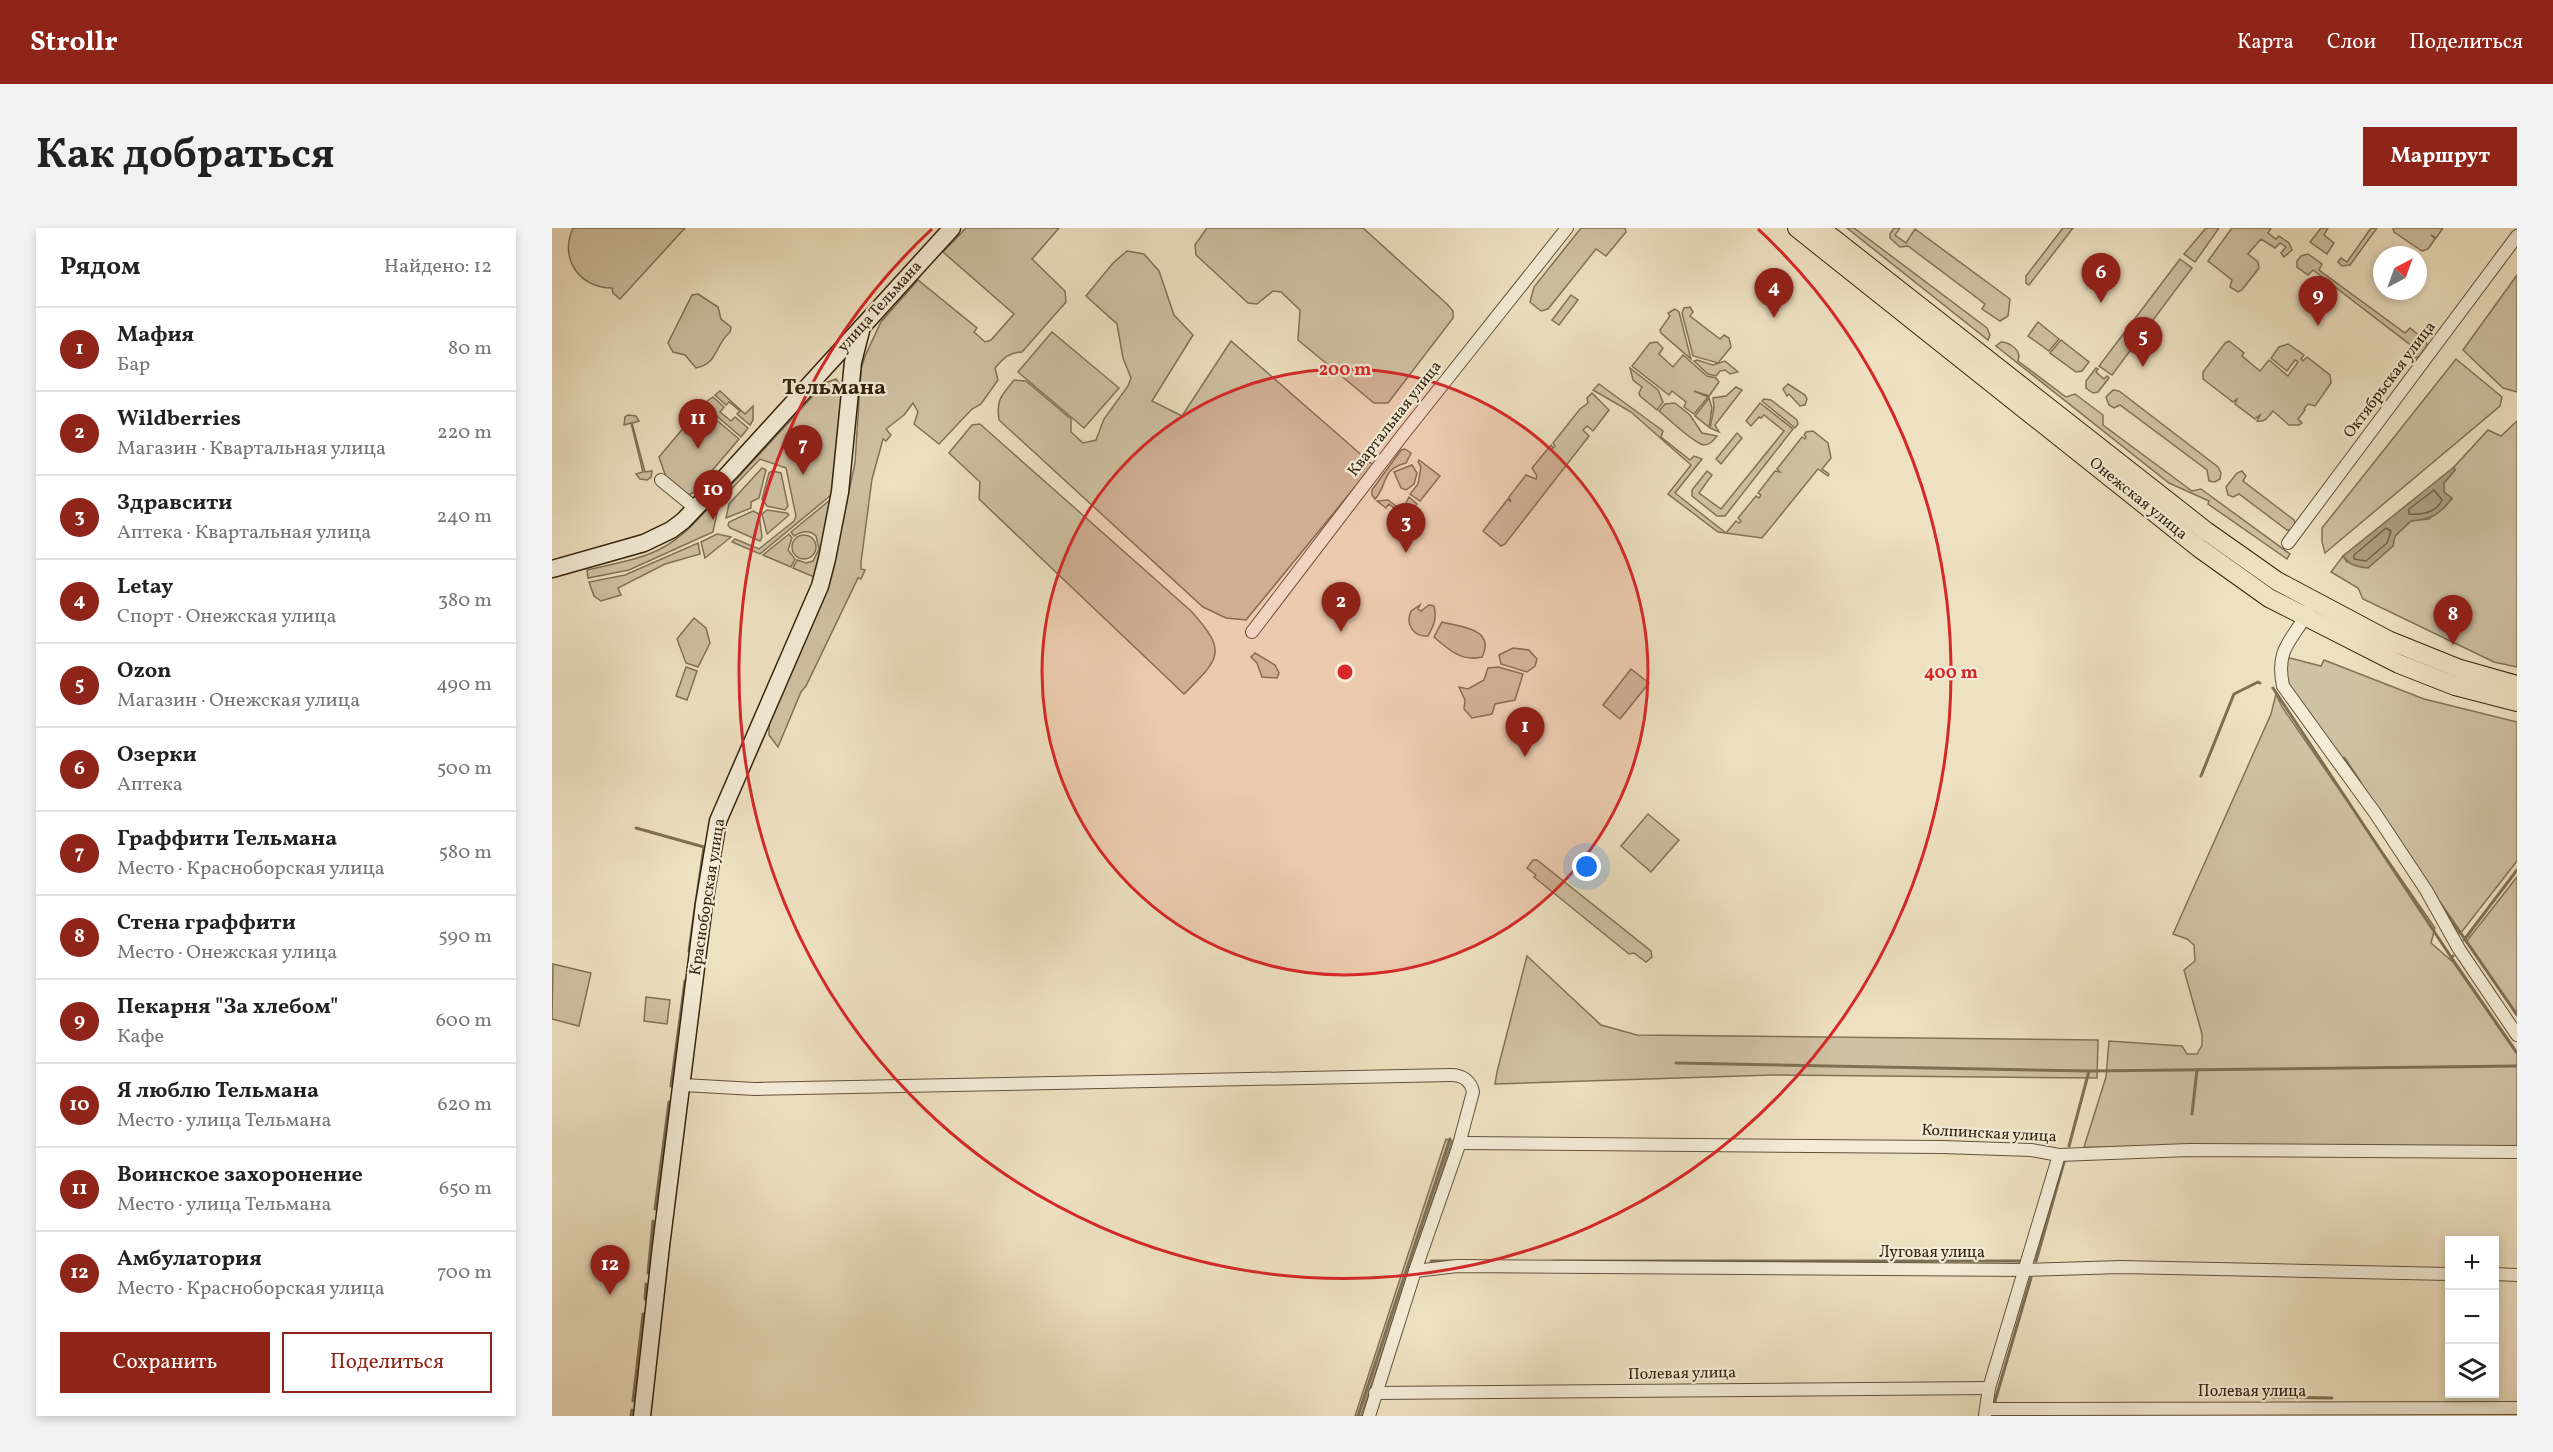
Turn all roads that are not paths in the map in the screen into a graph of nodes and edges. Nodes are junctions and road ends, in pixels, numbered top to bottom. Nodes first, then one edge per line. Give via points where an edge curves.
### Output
1 (952, 228) edge
2 (1567, 228) edge
3 (1797, 228) edge
4 (1820, 228) edge
5 (2517, 236) edge
6 (862, 327) junction
7 (661, 480) dead end
8 (695, 508) junction
9 (2288, 543) dead end
10 (552, 569) edge
11 (2309, 610) junction
12 (1252, 632) dead end
13 (2517, 686) edge
14 (2517, 702) edge
15 (2517, 1035) edge
16 (683, 1085) junction
17 (1460, 1143) junction
18 (2517, 1152) edge
19 (2059, 1155) junction
20 (2026, 1270) junction
21 (1415, 1271) junction
22 (2445, 1274) edge
23 (2499, 1275) edge
24 (2517, 1275) edge
25 (1989, 1388) junction
26 (1375, 1393) junction
27 (2517, 1408) edge
28 (1985, 1413) edge
29 (642, 1416) edge
30 (1369, 1416) edge

1 - 6 street, улица Тельмана
2 - 12 street, Квартальная улица via 1401,436
3 - 11 main road, Онежская улица via 2199,548 2268,598
4 - 11 main road, Онежская улица via 2206,531 2277,581
5 - 9 street, Октябрьская улица
6 - 8 street, улица Тельмана
6 - 16 street, Красноборская улица via 853,362 840,492 828,559 820,586 718,821
7 - 8 street
8 - 10 street, улица Тельмана via 671,530 644,543
11 - 13 main road, Онежская улица via 2460,669
11 - 14 main road, Онежская улица via 2399,664 2455,686
11 - 15 street via 2285,648 2283,686 2382,823
16 - 17 street via 755,1089 1455,1075 1472,1085 1473,1092
16 - 29 street, Красноборская улица
17 - 19 street, Колпинская улица via 1942,1147 2031,1150
17 - 21 street
18 - 19 street, Колпинская улица via 2189,1150
19 - 20 street
20 - 21 street, Луговая улица via 1457,1266
20 - 22 street, Луговая улица via 2121,1267
20 - 25 street
21 - 26 street
23 - 24 street
25 - 26 street, Полевая улица
25 - 28 street
26 - 30 street
27 - 28 street, Полевая улица

